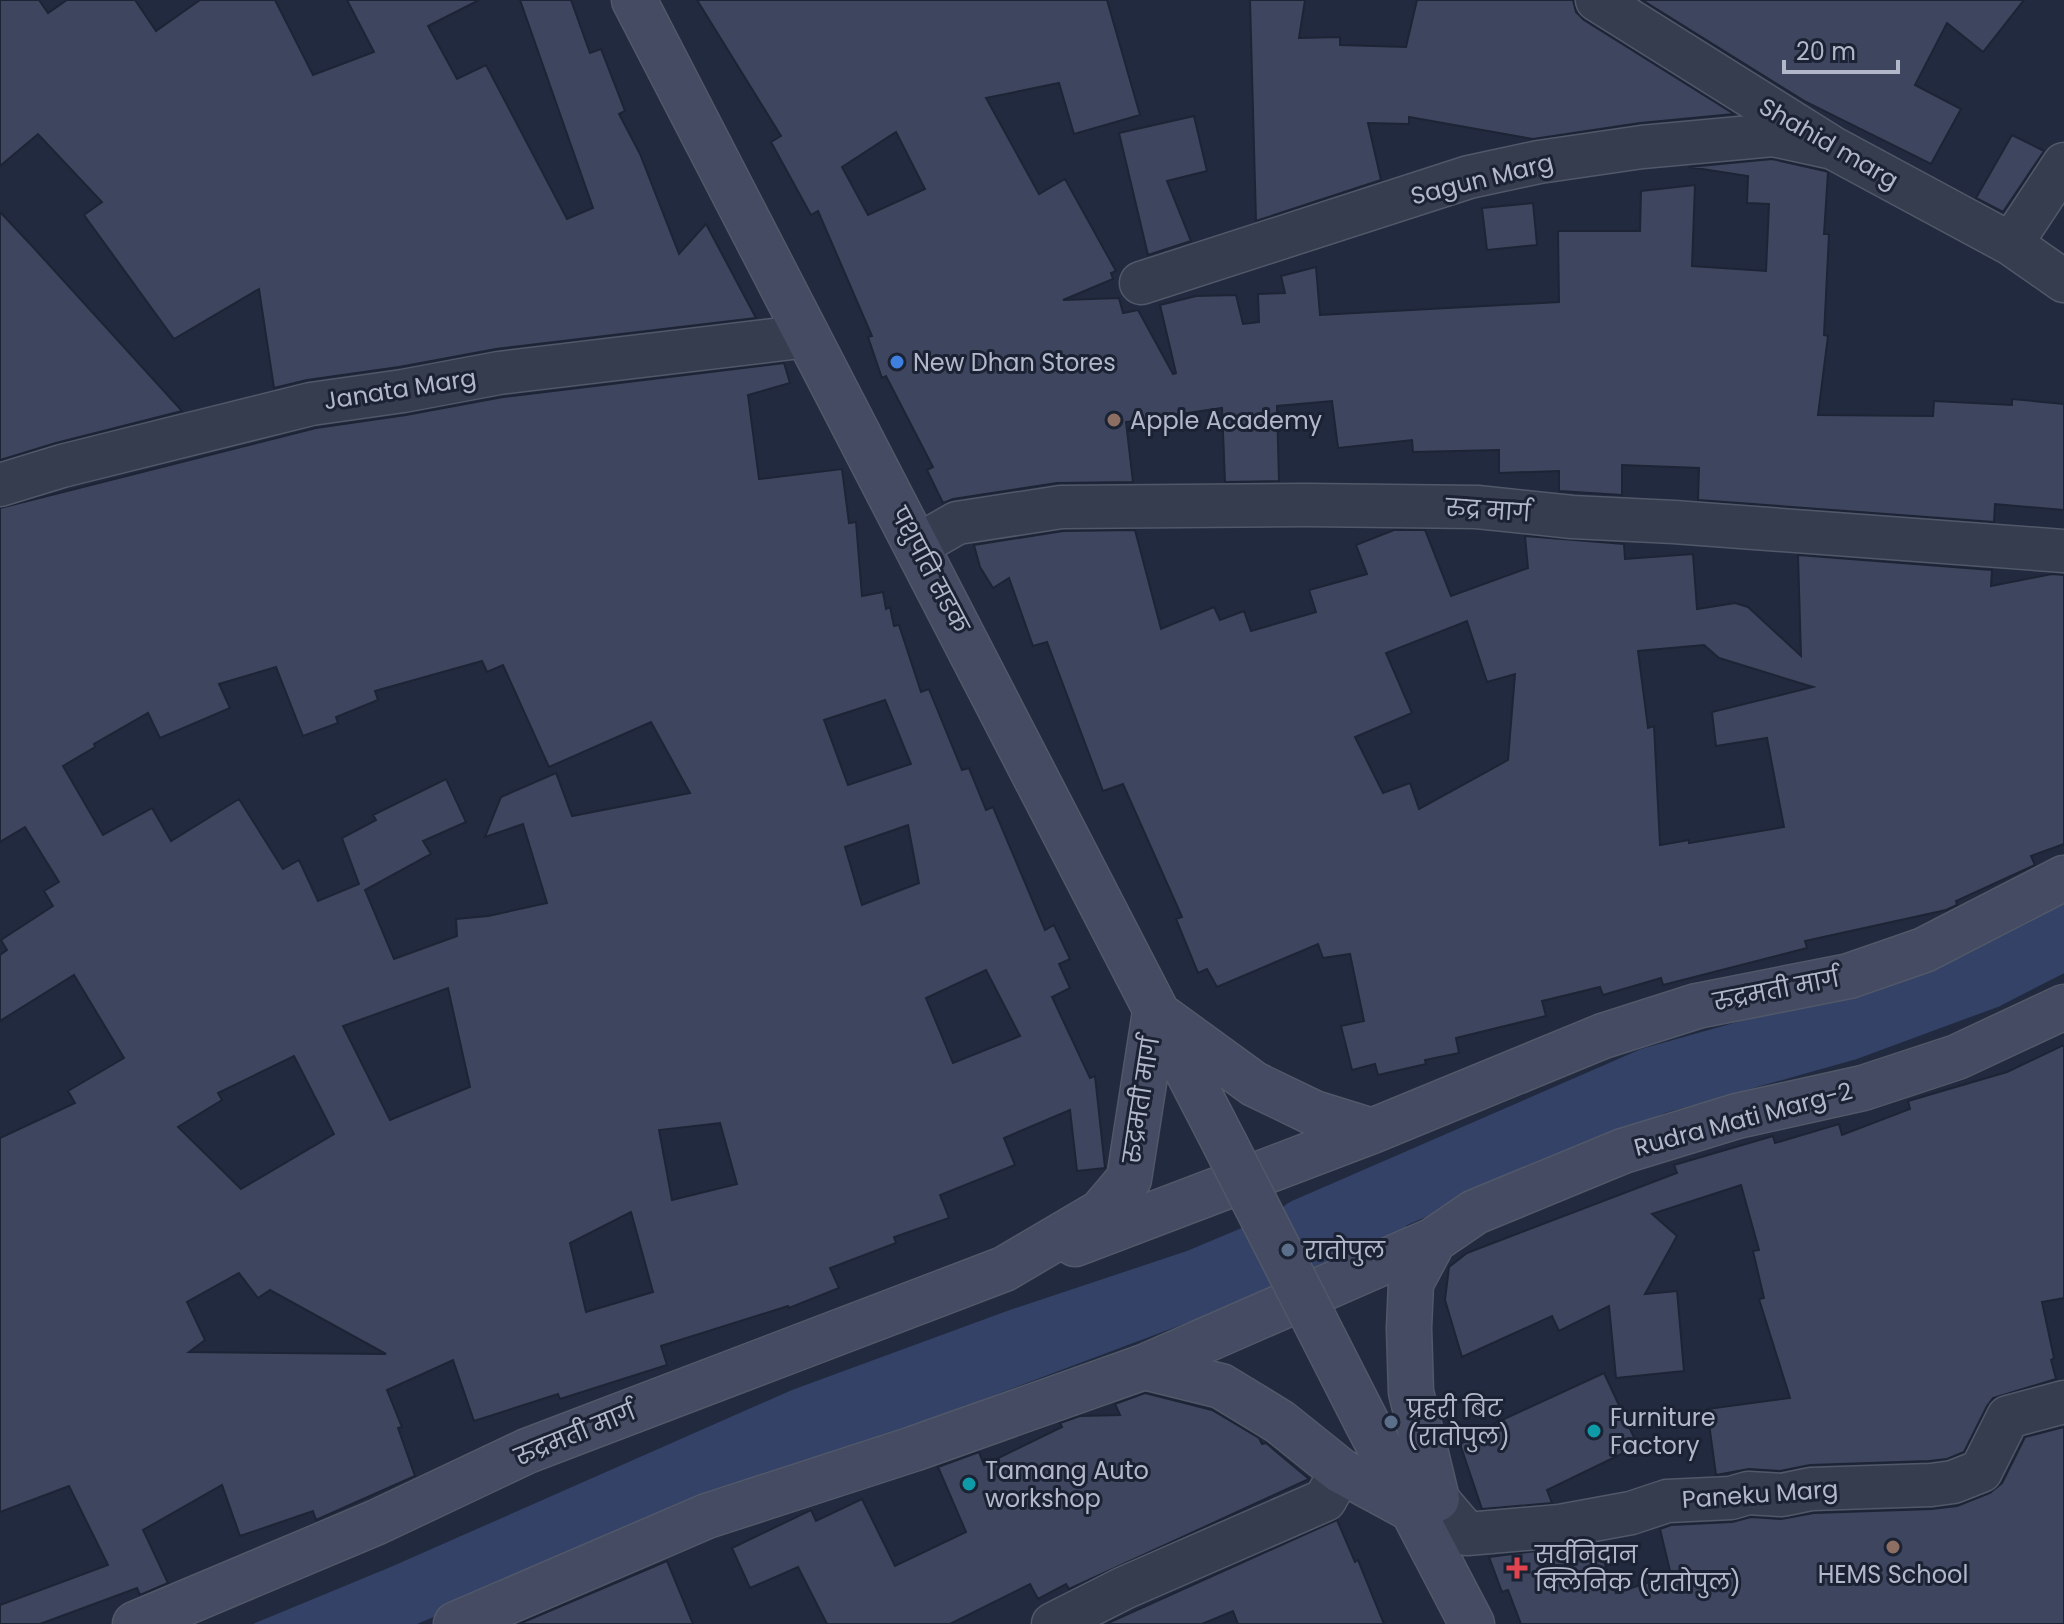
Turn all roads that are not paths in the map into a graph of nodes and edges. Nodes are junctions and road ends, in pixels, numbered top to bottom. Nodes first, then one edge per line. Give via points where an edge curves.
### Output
1 (634, 0) edge
2 (1597, 0) edge
3 (1833, 148) junction
4 (2064, 164) edge
5 (2011, 244) junction
6 (2064, 281) edge
7 (1141, 283) dead end
8 (808, 336) junction
9 (0, 485) edge
10 (917, 546) junction
11 (2064, 551) edge
12 (2064, 878) edge
13 (2064, 1007) edge
14 (1155, 1012) junction
15 (1372, 1131) junction
16 (1434, 1240) junction
17 (1004, 1269) junction
18 (1144, 1367) junction
19 (2064, 1402) edge
20 (1341, 1471) junction
21 (1425, 1505) junction
22 (135, 1624) edge
23 (456, 1624) edge
24 (1053, 1624) edge
25 (1472, 1624) edge

1 - 8 street, पशुपति सडक
2 - 3 street, Shahid marg
3 - 5 street, Shahid marg
3 - 7 street, Sagun Marg via 1773,135 1539,162 1469,177
4 - 5 street
5 - 6 street, Shahid marg
8 - 9 street, Janata Marg via 499,373 311,404
8 - 10 street, पशुपति सडक
10 - 11 street, रुद्र मार्ग via 957,523 1061,507 1307,505 1477,507
10 - 14 street, पशुपति सडक
12 - 15 street, रुद्रमती मार्ग via 1924,950 1849,976 1697,1006 1616,1032
13 - 16 street, Rudra Mati Marg-2 via 1957,1057 1863,1088 1737,1116 1623,1151 1475,1212
14 - 15 street, रुद्रमती मार्ग via 1254,1084 1314,1113
14 - 17 street, रुद्रमती मार्ग via 1129,1179 1101,1212
14 - 21 street, पशुपति सडक, bridge via 1367,1423
15 - 17 street
16 - 18 street
16 - 21 street, Rudra Mati Marg-2 via 1411,1283 1409,1328
17 - 22 street, रुद्रमती मार्ग via 527,1451 377,1522
18 - 20 street via 1221,1386 1280,1422
18 - 23 street via 707,1516
19 - 21 street, Paneku Marg via 2008,1417 1981,1471 1953,1482 1667,1501 1631,1513 1503,1533 1467,1534
20 - 21 street
20 - 24 street via 1325,1500
21 - 25 street

